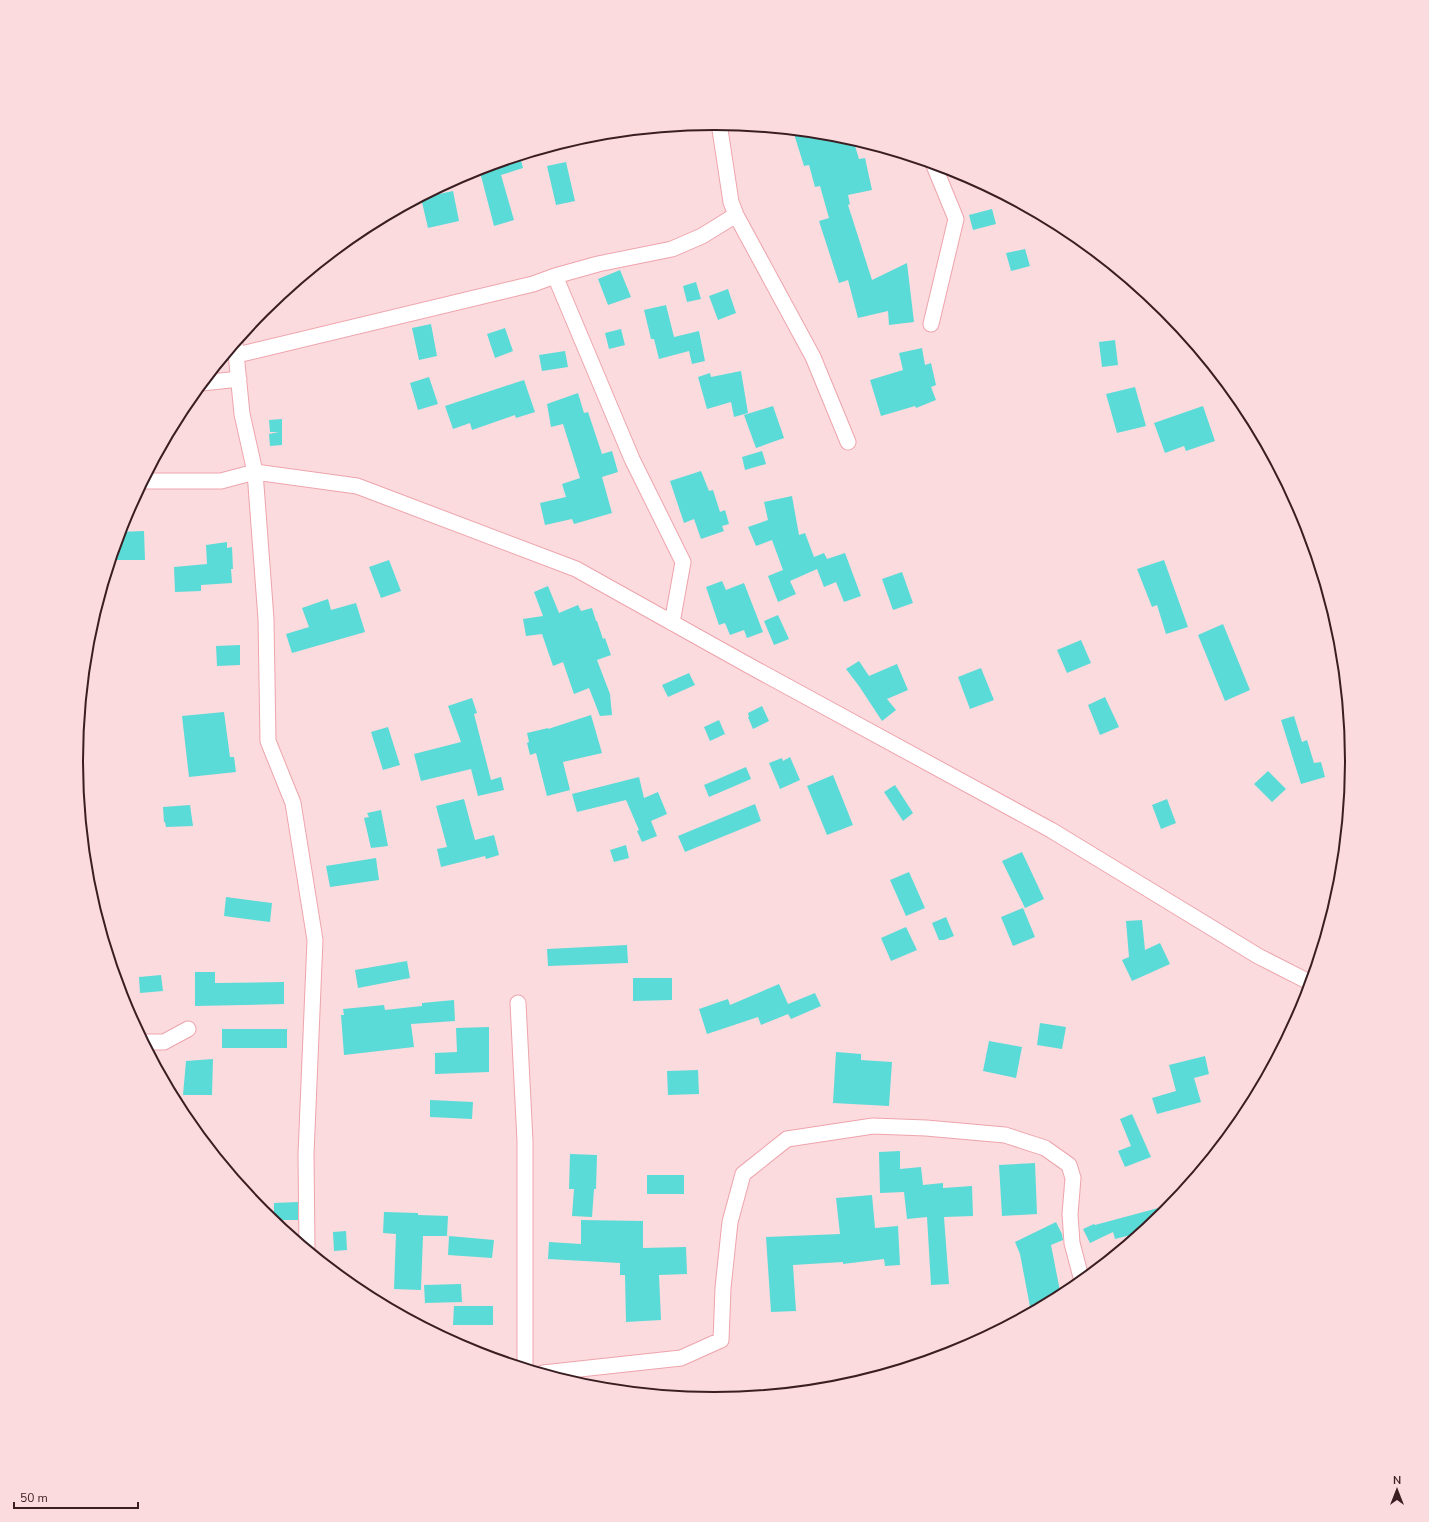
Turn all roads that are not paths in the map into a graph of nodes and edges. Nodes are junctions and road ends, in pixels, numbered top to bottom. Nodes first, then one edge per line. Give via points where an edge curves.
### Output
1 (720, 130) edge
2 (937, 171) edge
3 (736, 215) junction
4 (554, 276) junction
5 (931, 324) dead end
6 (236, 349) edge
7 (239, 379) junction
8 (209, 382) edge
9 (848, 442) dead end
10 (255, 472) junction
11 (149, 481) edge
12 (672, 622) junction
13 (1306, 980) edge
14 (518, 1003) dead end
15 (188, 1029) dead end
16 (149, 1042) edge
17 (307, 1243) edge
18 (1080, 1275) edge
19 (525, 1363) edge
20 (554, 1372) edge

1 - 3 street via 731,202
2 - 5 street via 956,219
3 - 4 street via 702,236 672,249
3 - 9 street via 813,357
4 - 6 street via 533,284
4 - 12 street via 632,459 683,562
6 - 7 street
7 - 8 street
7 - 10 street via 242,414
10 - 11 street via 221,481
10 - 12 street via 357,486 576,569
10 - 17 street via 266,619 268,741 293,803 315,940 306,1154
12 - 13 street via 1051,830 1258,956
14 - 19 street via 525,1141
15 - 16 street via 164,1042
18 - 20 street via 1072,1243 1070,1221 1073,1178 1069,1164 1045,1148 1005,1135 873,1126 787,1139 743,1174 730,1222 721,1340 681,1358

